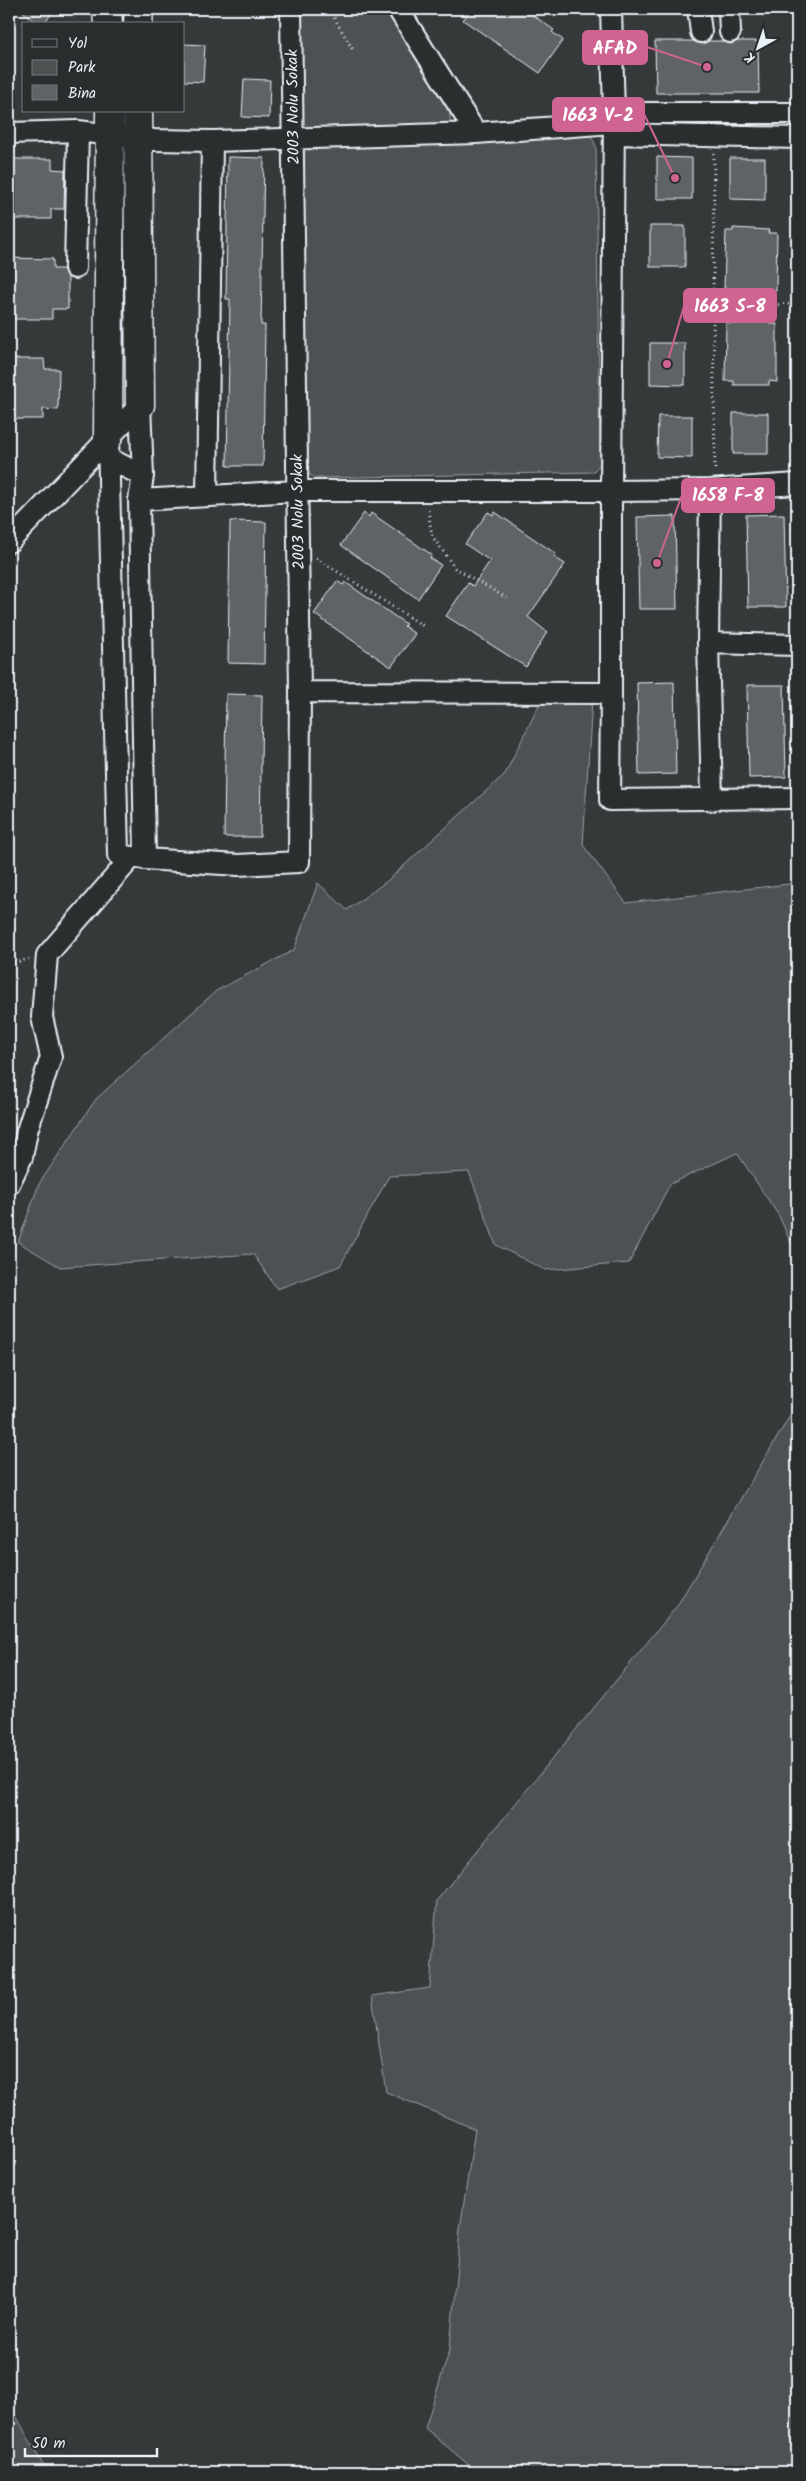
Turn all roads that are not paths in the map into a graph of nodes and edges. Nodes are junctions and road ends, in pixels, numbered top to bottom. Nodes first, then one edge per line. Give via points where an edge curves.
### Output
1 (107, 9) edge
2 (138, 9) edge
3 (291, 9) edge
4 (398, 9) edge
5 (611, 9) edge
6 (698, 9) edge
7 (729, 9) edge
8 (108, 22) edge
9 (138, 22) edge
10 (701, 32) dead end
11 (730, 32) dead end
12 (138, 112) edge
13 (797, 113) edge
14 (110, 122) edge
15 (614, 123) junction
16 (78, 131) junction
17 (9, 133) edge
18 (476, 133) junction
19 (137, 138) junction
20 (797, 138) edge
21 (293, 139) junction
22 (212, 141) junction
23 (75, 268) dead end
24 (140, 405) junction
25 (108, 448) junction
26 (142, 476) junction
27 (797, 484) edge
28 (296, 490) junction
29 (713, 490) junction
30 (612, 491) junction
31 (207, 496) junction
32 (139, 500) junction
33 (9, 542) edge
34 (708, 643) junction
35 (797, 645) edge
36 (300, 692) junction
37 (611, 693) junction
38 (797, 798) edge
39 (712, 800) junction
40 (138, 858) junction
41 (9, 1184) edge

1 - 8 street
2 - 9 street
3 - 21 street, 2003 Nolu Sokak
4 - 18 street
5 - 15 street
6 - 10 street
7 - 11 street
12 - 19 street
13 - 15 street
14 - 16 street
14 - 19 street
14 - 25 street
15 - 18 street
15 - 20 street via 714,136
15 - 30 street
16 - 17 street
16 - 23 street
18 - 21 street
19 - 22 street
19 - 24 street
21 - 22 street
21 - 28 street, 2003 Nolu Sokak
22 - 31 street
24 - 25 street
24 - 26 street
25 - 26 street
25 - 33 street
25 - 40 street via 118,855
26 - 32 street
27 - 29 street
28 - 30 street
28 - 31 street
28 - 36 street, 2003 Nolu Sokak
29 - 30 street
29 - 34 street
30 - 37 street
31 - 32 street
32 - 40 street
34 - 35 street
34 - 39 street
36 - 37 street
36 - 40 street, 2003 Nolu Sokak via 299,862 238,865
37 - 39 street via 610,800
38 - 39 street
40 - 41 street via 46,955 42,1018 51,1057 22,1157

